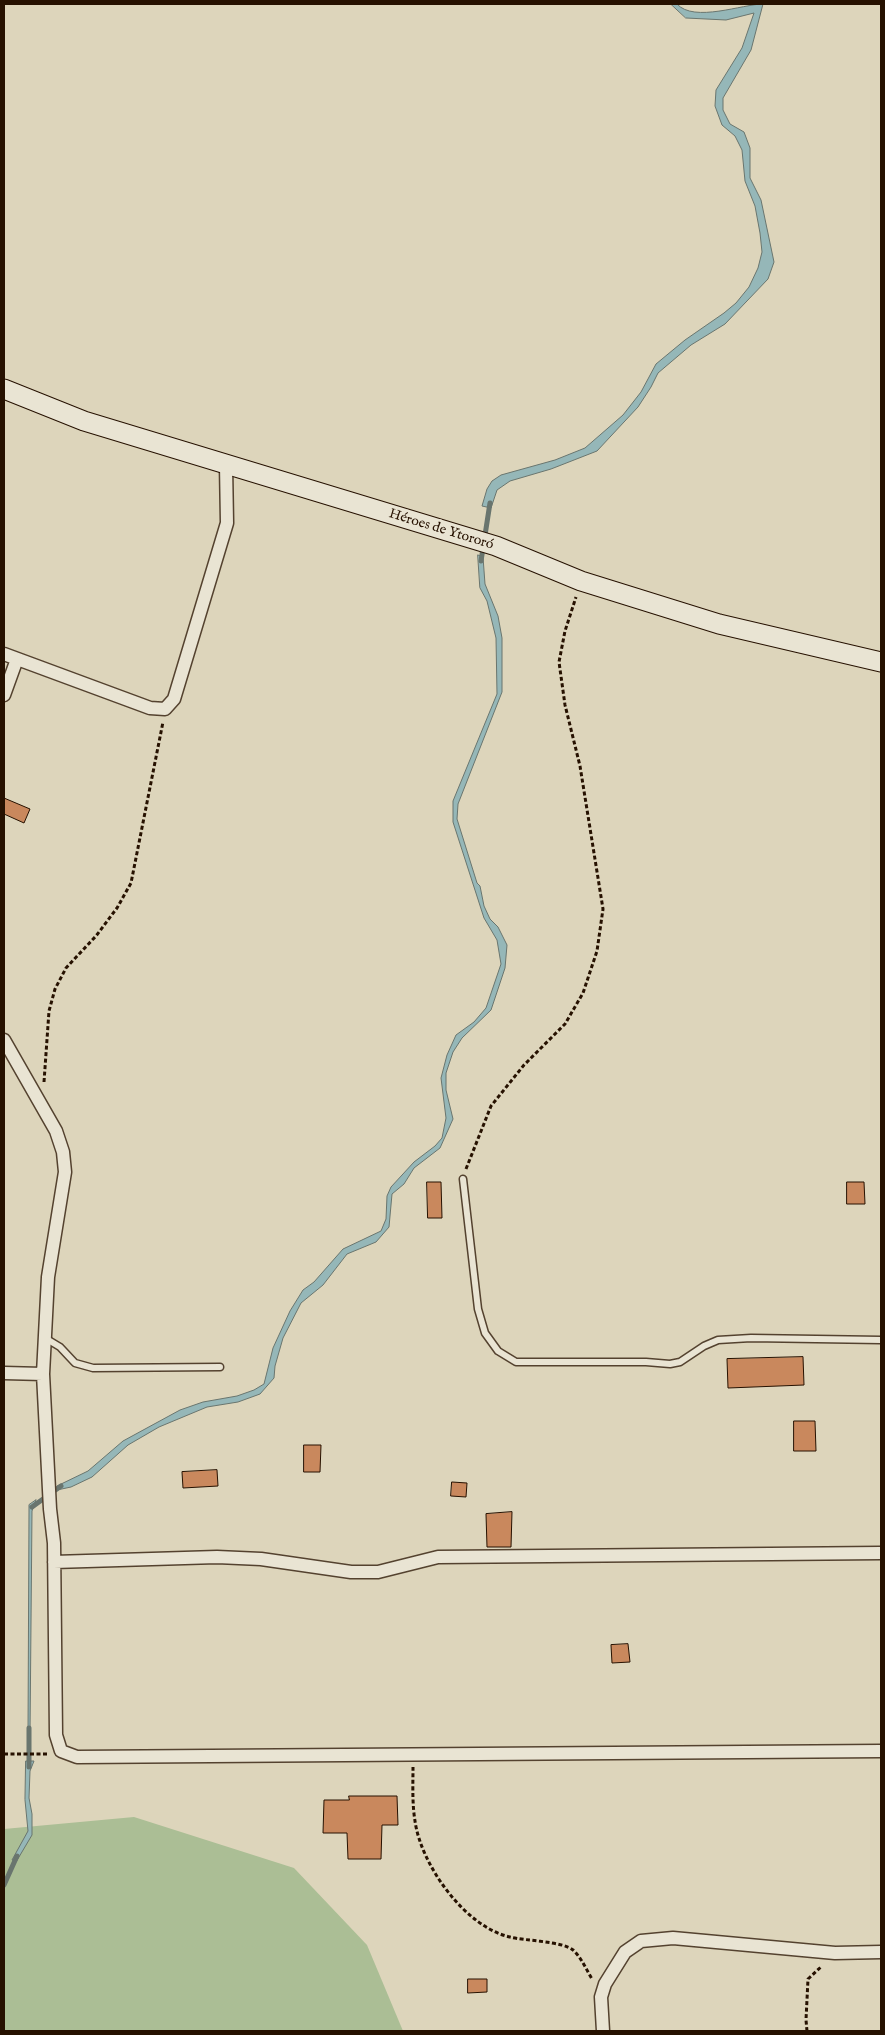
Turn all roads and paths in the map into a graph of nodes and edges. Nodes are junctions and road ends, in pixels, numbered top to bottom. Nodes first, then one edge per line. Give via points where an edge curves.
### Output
1 (4, 389) edge
2 (226, 466) junction
3 (581, 581) junction
4 (4, 654) edge
5 (17, 659) junction
6 (881, 662) edge
7 (4, 695) edge
8 (166, 709) junction
9 (4, 1040) edge
10 (43, 1106) junction
11 (463, 1179) joint
12 (45, 1338) junction
13 (881, 1340) edge
14 (220, 1367) dead end
15 (4, 1373) edge
16 (43, 1374) junction
17 (881, 1553) edge
18 (54, 1562) junction
19 (881, 1751) edge
20 (412, 1753) junction
21 (4, 1754) edge
22 (44, 1755) dead end
23 (881, 1952) edge
24 (836, 1953) junction
25 (601, 1997) junction
26 (603, 2031) edge
27 (807, 2031) edge

1 - 2 main road, Héroes de Ytororó via 84,420
2 - 3 main road, Héroes de Ytororó via 496,546
2 - 8 street via 227,523 174,699
3 - 6 main road, Héroes de Ytororó via 719,624
3 - 11 path via 565,631 560,662 603,909 597,951 584,993 565,1024 524,1065 492,1106
4 - 5 street
5 - 7 street
5 - 8 street via 150,708
8 - 10 path via 131,883 117,908 66,968 54,989 49,1011
9 - 10 street
10 - 12 street via 59,1138 65,1172 48,1277
11 - 13 lane via 478,1309 485,1333 498,1350 516,1362 670,1364 680,1362 718,1340
12 - 14 lane via 60,1347 75,1363 93,1368
12 - 16 street
15 - 16 street
16 - 18 street
17 - 18 street via 438,1557 378,1572 217,1557
18 - 20 street via 56,1735 61,1751 77,1757
19 - 20 street
20 - 25 path via 415,1820 420,1840 426,1858 458,1903 482,1926 508,1937 565,1945 573,1950
21 - 22 path
23 - 24 street
24 - 25 street via 673,1938 641,1941 625,1952 605,1984
24 - 27 path via 808,1979
25 - 26 street

